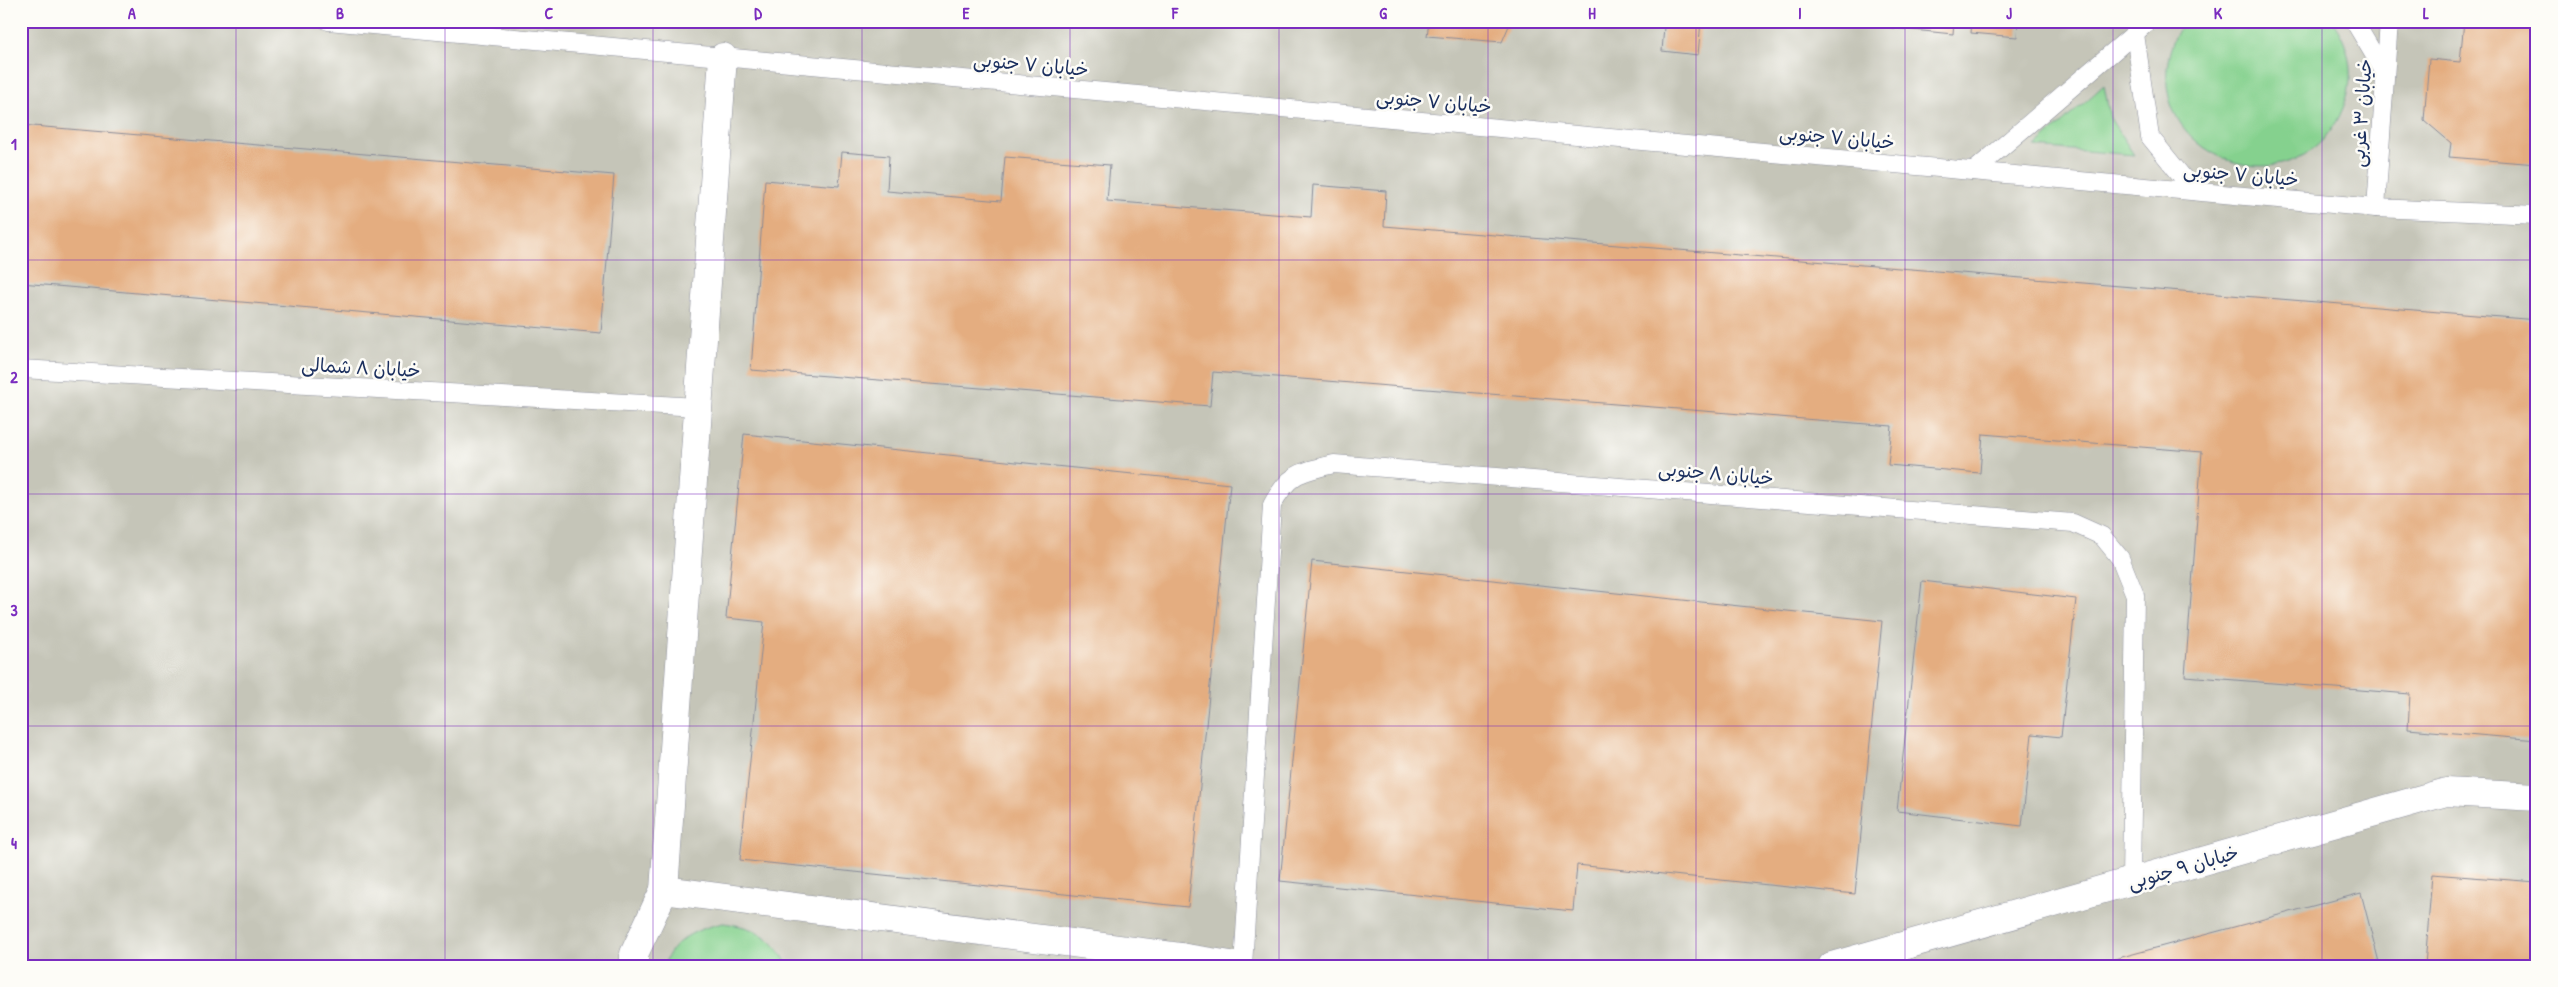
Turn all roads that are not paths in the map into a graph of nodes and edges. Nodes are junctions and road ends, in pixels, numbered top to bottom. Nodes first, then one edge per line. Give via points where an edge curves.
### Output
1 (328, 21) edge
2 (2149, 21) edge
3 (2354, 21) edge
4 (2389, 21) edge
5 (2135, 34) junction
6 (723, 57) junction
7 (2385, 73) junction
8 (1974, 171) junction
9 (2194, 191) junction
10 (2376, 208) junction
11 (2537, 215) edge
12 (21, 369) edge
13 (698, 407) junction
14 (2537, 797) edge
15 (2131, 881) junction
16 (664, 890) junction
17 (1180, 957) junction
18 (634, 966) edge
19 (1148, 966) edge
20 (1237, 966) edge
21 (1243, 966) edge
22 (1832, 966) edge

1 - 6 lane, خیابان ۷ جنوبی
2 - 5 lane
3 - 7 lane
4 - 7 lane, خیابان ۳ غربی
5 - 8 lane
5 - 9 lane via 2150,137
6 - 8 lane, خیابان ۷ جنوبی
6 - 13 street
7 - 10 lane, خیابان ۳ غربی
8 - 9 lane, خیابان ۷ جنوبی
9 - 10 lane, خیابان ۷ جنوبی
10 - 11 lane, خیابان ۷ جنوبی
12 - 13 lane, خیابان ۸ شمالی
13 - 16 street
14 - 15 street, خیابان ۹ جنوبی via 2446,792
15 - 21 lane, خیابان ۸ جنوبی via 2134,595 2120,558 2102,536 2073,523 1334,464 1303,471 1283,484 1272,505
15 - 22 street, خیابان ۹ جنوبی
16 - 17 street
16 - 18 street via 634,954
17 - 19 street
17 - 20 street

